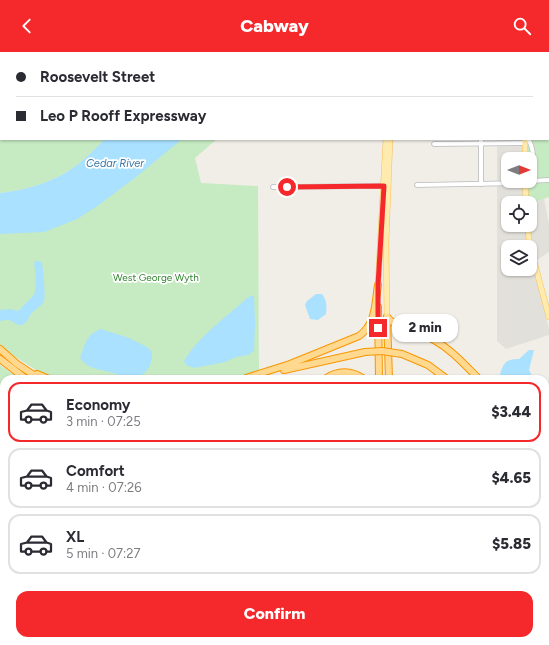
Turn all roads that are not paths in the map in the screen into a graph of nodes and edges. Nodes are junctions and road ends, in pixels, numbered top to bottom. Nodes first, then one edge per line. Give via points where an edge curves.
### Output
1 (386, 140) edge
2 (390, 140) edge
3 (526, 140) edge
4 (482, 141) edge
5 (434, 144) dead end
6 (525, 152) edge
7 (532, 152) edge
8 (549, 180) edge
9 (537, 181) edge
10 (501, 183) edge
11 (481, 184) junction
12 (417, 185) dead end
13 (273, 187) dead end
14 (386, 187) junction
15 (528, 232) edge
16 (378, 285) junction
17 (387, 317) junction
18 (549, 317) edge
19 (0, 349) edge
20 (0, 359) edge
21 (17, 364) junction
22 (21, 375) edge
23 (34, 375) edge
24 (40, 375) edge
25 (257, 375) edge
26 (263, 375) edge
27 (332, 375) edge
28 (358, 375) edge
29 (379, 375) edge
30 (389, 375) edge
31 (442, 375) edge
32 (475, 375) edge

1 - 14 main road
2 - 14 main road
3 - 4 street
3 - 6 main road
3 - 7 street via 532,145
4 - 5 street
4 - 11 street
8 - 9 street
10 - 11 street
11 - 12 street
13 - 14 street
14 - 16 main road
14 - 17 main road
15 - 18 main road
16 - 25 highway via 373,318 368,328 359,336
16 - 29 highway
17 - 30 highway
17 - 32 highway via 393,324 417,332 440,344
19 - 21 highway
20 - 22 highway
21 - 23 highway
21 - 24 highway
26 - 31 highway, bridge via 365,352 382,351 402,354 428,365
27 - 28 highway via 345,372

